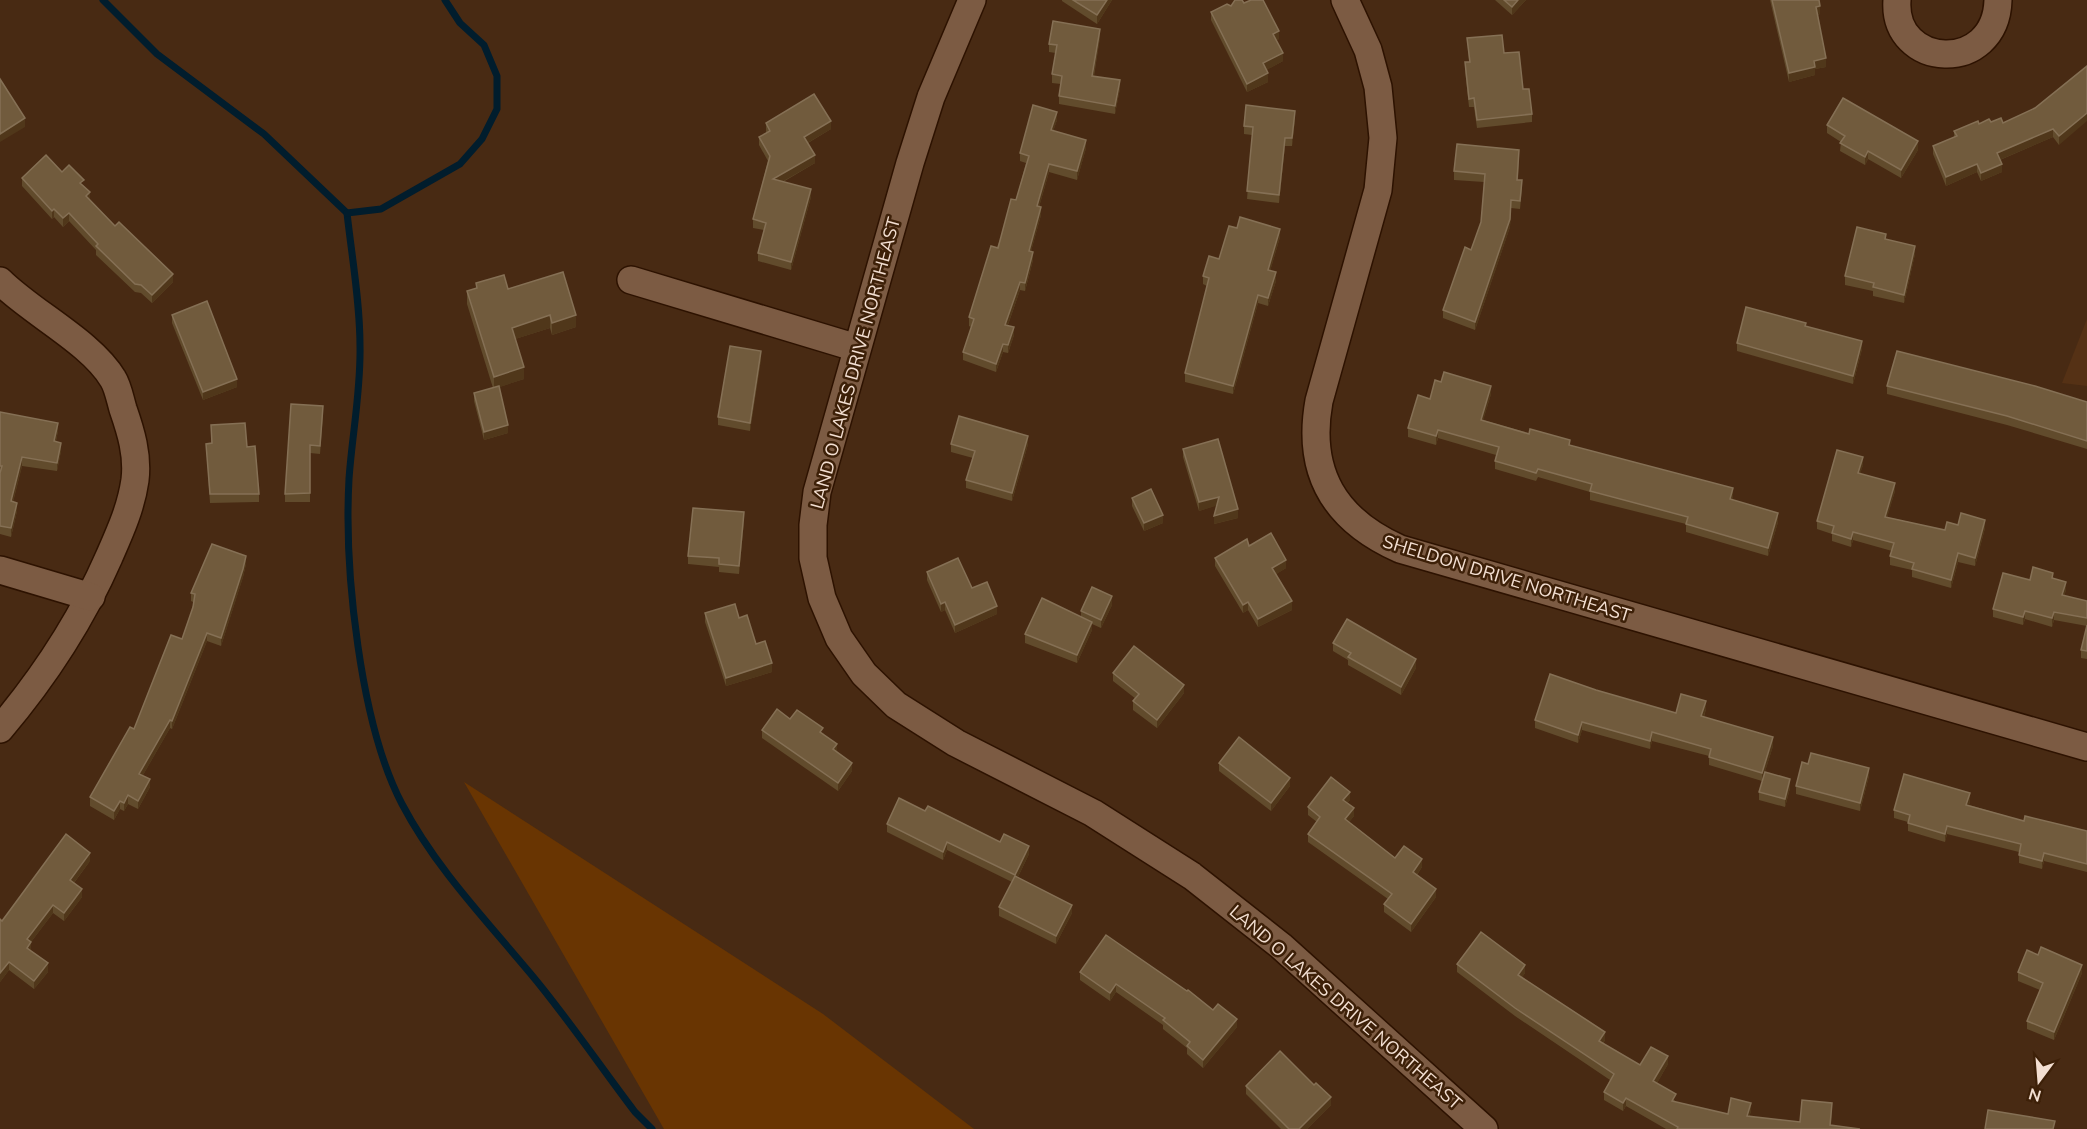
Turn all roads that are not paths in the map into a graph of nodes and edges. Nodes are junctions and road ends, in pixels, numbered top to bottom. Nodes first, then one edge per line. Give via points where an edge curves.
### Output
1 (972, 0) edge
2 (1345, 0) edge
3 (1897, 0) edge
4 (1998, 0) edge
5 (631, 280) dead end
6 (0, 281) edge
7 (857, 348) junction
8 (0, 570) edge
9 (91, 597) junction
10 (0, 729) edge
11 (2087, 747) edge
12 (1485, 1129) edge

1 - 7 street, LAND O LAKES DRIVE NORTHEAST via 928,108
2 - 11 street, SHELDON DRIVE NORTHEAST via 1360,30 1378,87 1383,138 1378,190 1315,424 1322,476 1349,518 1374,537 1400,549
3 - 4 street via 1899,21 1914,43 1925,50 1951,55 1970,49 1986,37 1997,14
5 - 7 street
6 - 9 street via 20,301 94,355 113,379 132,435 135,479 126,519
7 - 12 street, LAND O LAKES DRIVE NORTHEAST via 817,492 813,558 822,597 839,638 864,674 896,705 956,743 1094,813 1192,876 1281,946
8 - 9 street
9 - 10 street via 31,694

